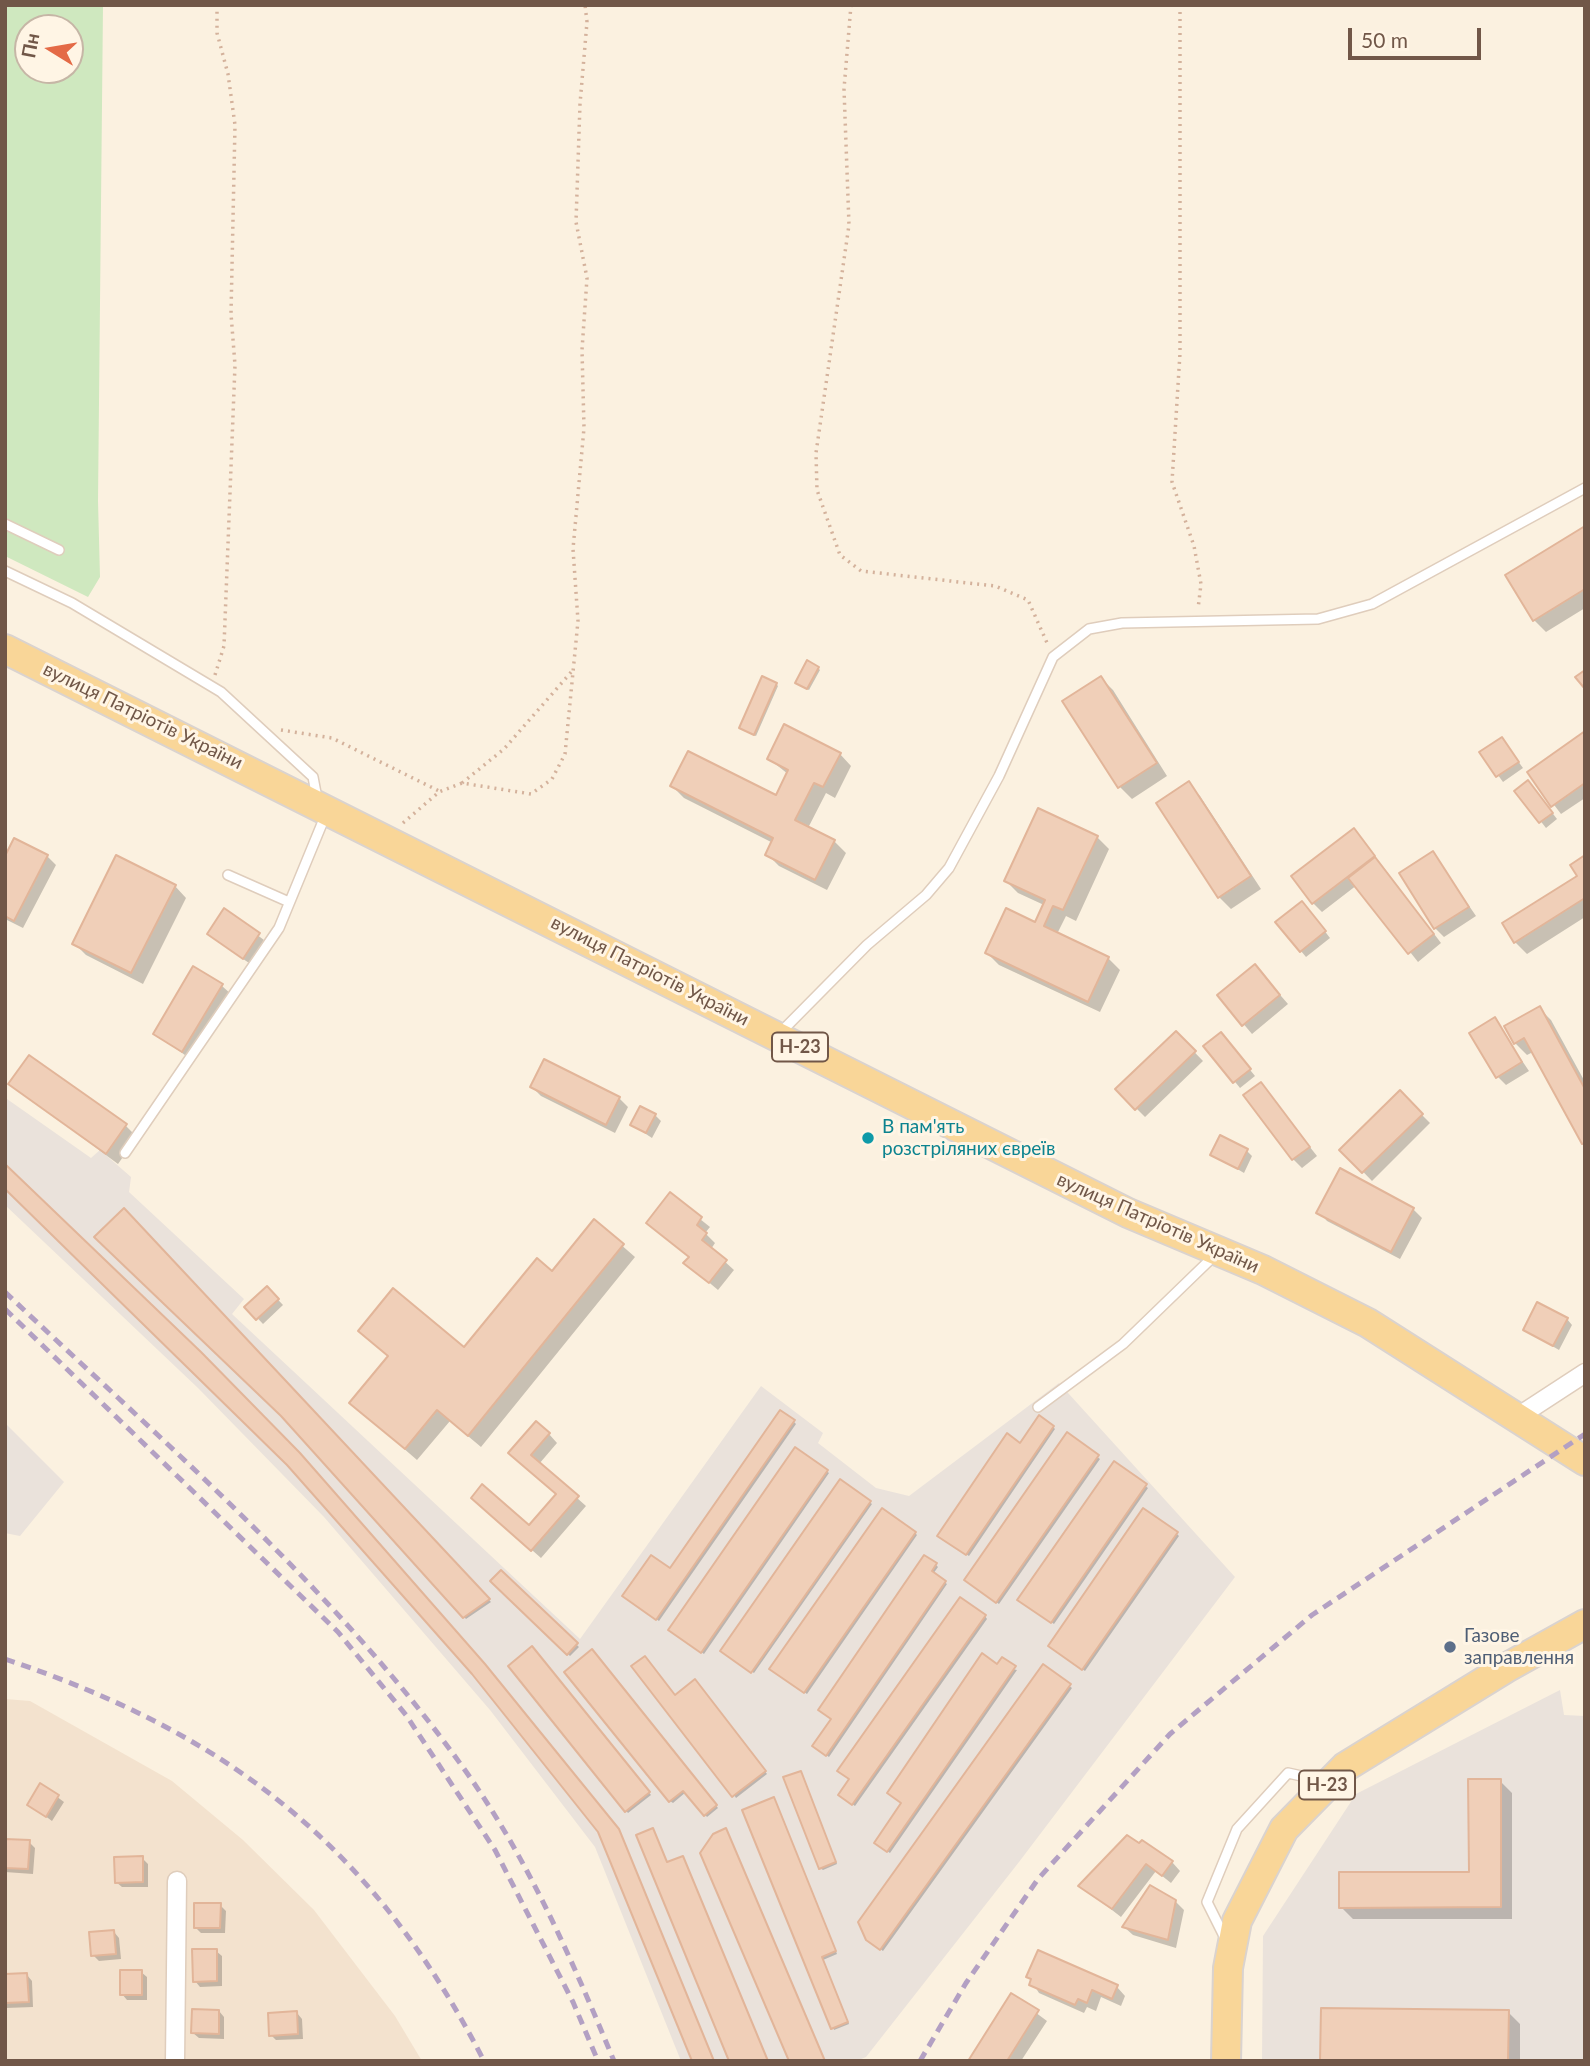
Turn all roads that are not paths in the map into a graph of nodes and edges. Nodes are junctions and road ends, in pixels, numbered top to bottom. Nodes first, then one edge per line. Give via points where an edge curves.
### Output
1 (1585, 488) edge
2 (5, 524) edge
3 (59, 550) dead end
4 (5, 571) edge
5 (5, 649) edge
6 (323, 806) junction
7 (228, 875) dead end
8 (289, 902) junction
9 (777, 1036) junction
10 (125, 1153) dead end
11 (1218, 1251) junction
12 (1585, 1373) edge
13 (1038, 1407) dead end
14 (1516, 1418) junction
15 (1585, 1461) edge
16 (1585, 1625) edge
17 (1329, 1783) junction
18 (177, 1881) dead end
19 (1232, 1951) junction
20 (175, 2061) edge
21 (1226, 2061) edge

1 - 9 lane via 1372,604 1318,619 1122,623 1089,629 1053,657 999,776 949,868
2 - 3 lane
4 - 6 lane via 72,603 211,687 313,777
5 - 6 main road, вулиця Патріотів України / Н-23
6 - 8 lane
6 - 9 main road, вулиця Патріотів України / Н-23
7 - 8 lane
8 - 10 lane via 279,928
9 - 11 main road, вулиця Патріотів України / Н-23 via 1128,1213
11 - 13 lane via 1123,1344
11 - 14 main road, вулиця Патріотів України / Н-23 via 1368,1322
12 - 14 street
14 - 15 main road, вулиця Патріотів України / Н-23
16 - 17 main road, Н-23 via 1356,1760
17 - 19 main road, Н-23 via 1284,1829 1237,1921
17 - 19 lane via 1288,1773 1237,1829 1207,1902
18 - 20 street
19 - 21 main road, Н-23

